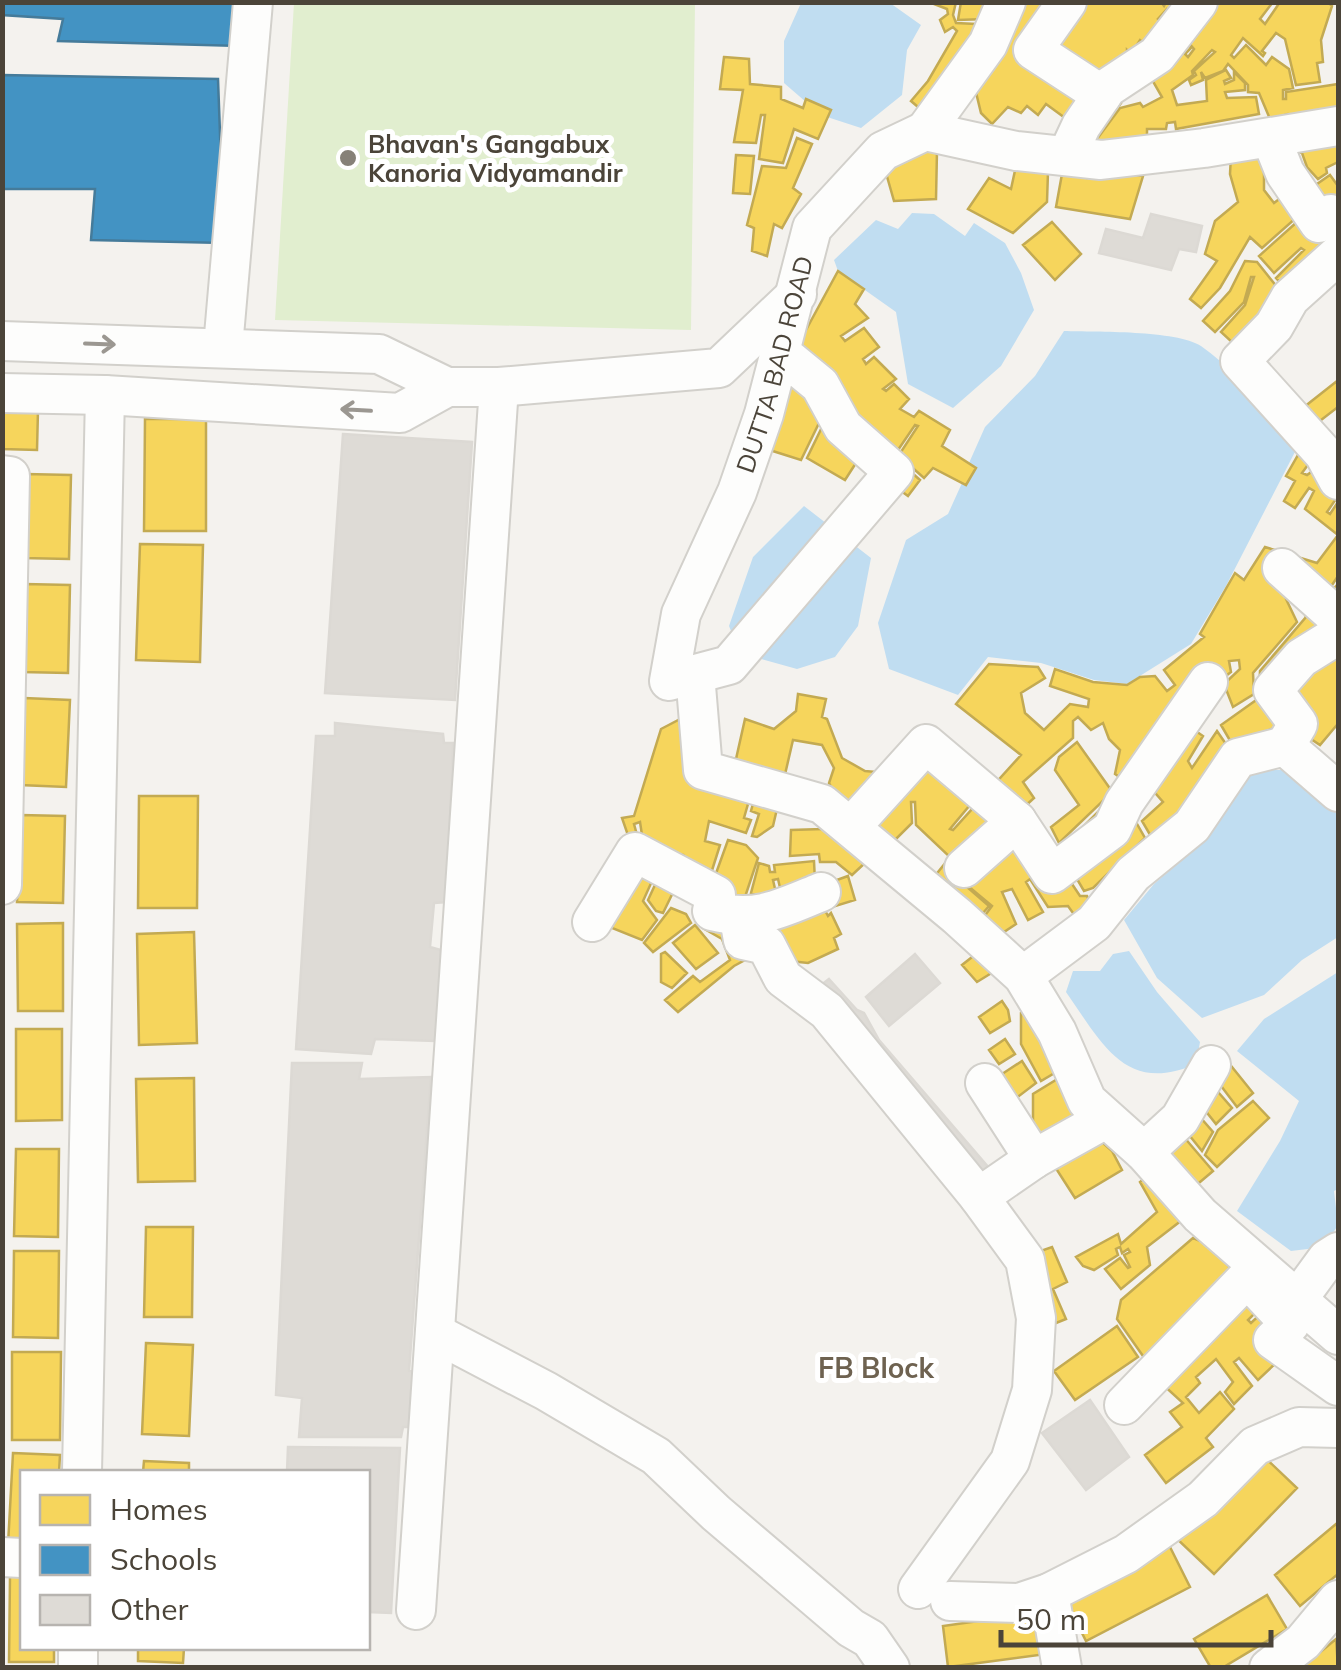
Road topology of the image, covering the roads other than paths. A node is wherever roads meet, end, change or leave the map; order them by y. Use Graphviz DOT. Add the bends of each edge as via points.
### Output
graph roads {
  1 [pos="253,2"];
  2 [pos="1006,2"];
  3 [pos="1067,2"];
  4 [pos="1195,4"];
  5 [pos="1102,95"];
  6 [pos="1338,126"];
  7 [pos="925,130"];
  8 [pos="1271,138"];
  9 [pos="1067,156"];
  10 [pos="1338,225"];
  11 [pos="1338,255"];
  12 [pos="796,294"];
  13 [pos="2,341"];
  14 [pos="223,347"];
  15 [pos="781,353"];
  16 [pos="447,386"];
  17 [pos="499,387"];
  18 [pos="2,393"];
  19 [pos="105,395"];
  20 [pos="2,476"];
  21 [pos="1338,480"];
  22 [pos="1282,568"];
  23 [pos="1338,618"];
  24 [pos="1338,636"];
  25 [pos="695,674"];
  26 [pos="1208,682"];
  27 [pos="4,734"];
  28 [pos="1285,746"];
  29 [pos="1334,780"];
  30 [pos="3,809"];
  31 [pos="1017,821"];
  32 [pos="851,826"];
  33 [pos="964,868"];
  34 [pos="1052,874"];
  35 [pos="2,885"];
  36 [pos="821,892"];
  37 [pos="740,918"];
  38 [pos="592,922"];
  39 [pos="1094,923"];
  40 [pos="1022,976"];
  41 [pos="1211,1065"];
  42 [pos="984,1083"];
  43 [pos="1104,1120"];
  44 [pos="1144,1152"];
  45 [pos="1034,1158"];
  46 [pos="979,1197"];
  47 [pos="1338,1252"];
  48 [pos="1296,1300"];
  49 [pos="435,1333"];
  50 [pos="1338,1335"];
  51 [pos="1338,1386"];
  52 [pos="1124,1406"];
  53 [pos="1338,1428"];
  54 [pos="82,1470"];
  55 [pos="1049,1592"];
  56 [pos="1338,1600"];
  57 [pos="416,1610"];
  58 [pos="890,1668"];
  59 [pos="1062,1668"];
  60 [pos="1270,1668"];
  1 -- 14 [label="street"];
  2 -- 7 [label="street" via="988,44"];
  3 -- 5 [label="street" via="1033,50"];
  4 -- 5 [label="street" via="1157,55"];
  5 -- 9 [label="street"];
  6 -- 8 [label="street"];
  7 -- 9 [label="street"];
  7 -- 12 [label="street, DUTTA BAD ROAD" via="883,151 812,228"];
  8 -- 9 [label="street" via="1101,160"];
  8 -- 10 [label="street" via="1284,172 1319,223 1330,214"];
  11 -- 21 [label="street" via="1290,298 1240,361 1324,454"];
  12 -- 15 [label="street, DUTTA BAD ROAD"];
  12 -- 17 [label="street" via="719,368"];
  13 -- 14 [label="street, one-way"];
  14 -- 16 [label="street" via="379,354"];
  15 -- 25 [label="street, DUTTA BAD ROAD" via="737,492 681,614 669,680"];
  15 -- 25 [label="street" via="820,386 843,427 894,472 730,665"];
  16 -- 17 [label="street"];
  16 -- 19 [label="street, one-way" via="400,413"];
  17 -- 49 [label="street"];
  18 -- 19 [label="street"];
  19 -- 54 [label="street"];
  20 -- 27 [label="street" via="10,476"];
  22 -- 23 [label="street"];
  24 -- 28 [label="street" via="1301,658 1273,690 1298,724"];
  25 -- 32 [label="street" via="703,770 822,804"];
  26 -- 34 [label="street" via="1112,829"];
  27 -- 30 [label="street"];
  28 -- 29 [label="street"];
  28 -- 39 [label="street" via="1238,758 1192,826 1132,874"];
  30 -- 35 [label="street"];
  31 -- 32 [label="street" via="926,744"];
  31 -- 33 [label="street"];
  31 -- 34 [label="street"];
  32 -- 40 [label="street"];
  34 -- 39 [label="street" via="1064,897"];
  36 -- 37 [label="street"];
  37 -- 38 [label="street" via="712,911 716,896 636,852"];
  37 -- 46 [label="street" via="743,940 766,944 783,978 827,1010"];
  39 -- 40 [label="street"];
  40 -- 43 [label="street" via="1057,1032 1087,1101"];
  41 -- 44 [label="street" via="1180,1119"];
  42 -- 45 [label="street"];
  43 -- 44 [label="street"];
  43 -- 45 [label="street"];
  44 -- 48 [label="street" via="1200,1215"];
  45 -- 46 [label="street"];
  46 -- 55 [label="street" via="1024,1260 1036,1318 1032,1390 1010,1461 934,1595 1019,1603"];
  47 -- 48 [label="street"];
  48 -- 50 [label="street"];
  49 -- 57 [label="street"];
  49 -- 58 [label="street" via="656,1456 870,1639"];
  51 -- 52 [label="street" via="1273,1340 1290,1324 1247,1278"];
  53 -- 55 [label="street" via="1298,1427 1255,1446 1203,1499 1126,1554"];
  55 -- 59 [label="street"];
  56 -- 60 [label="street"];
}
